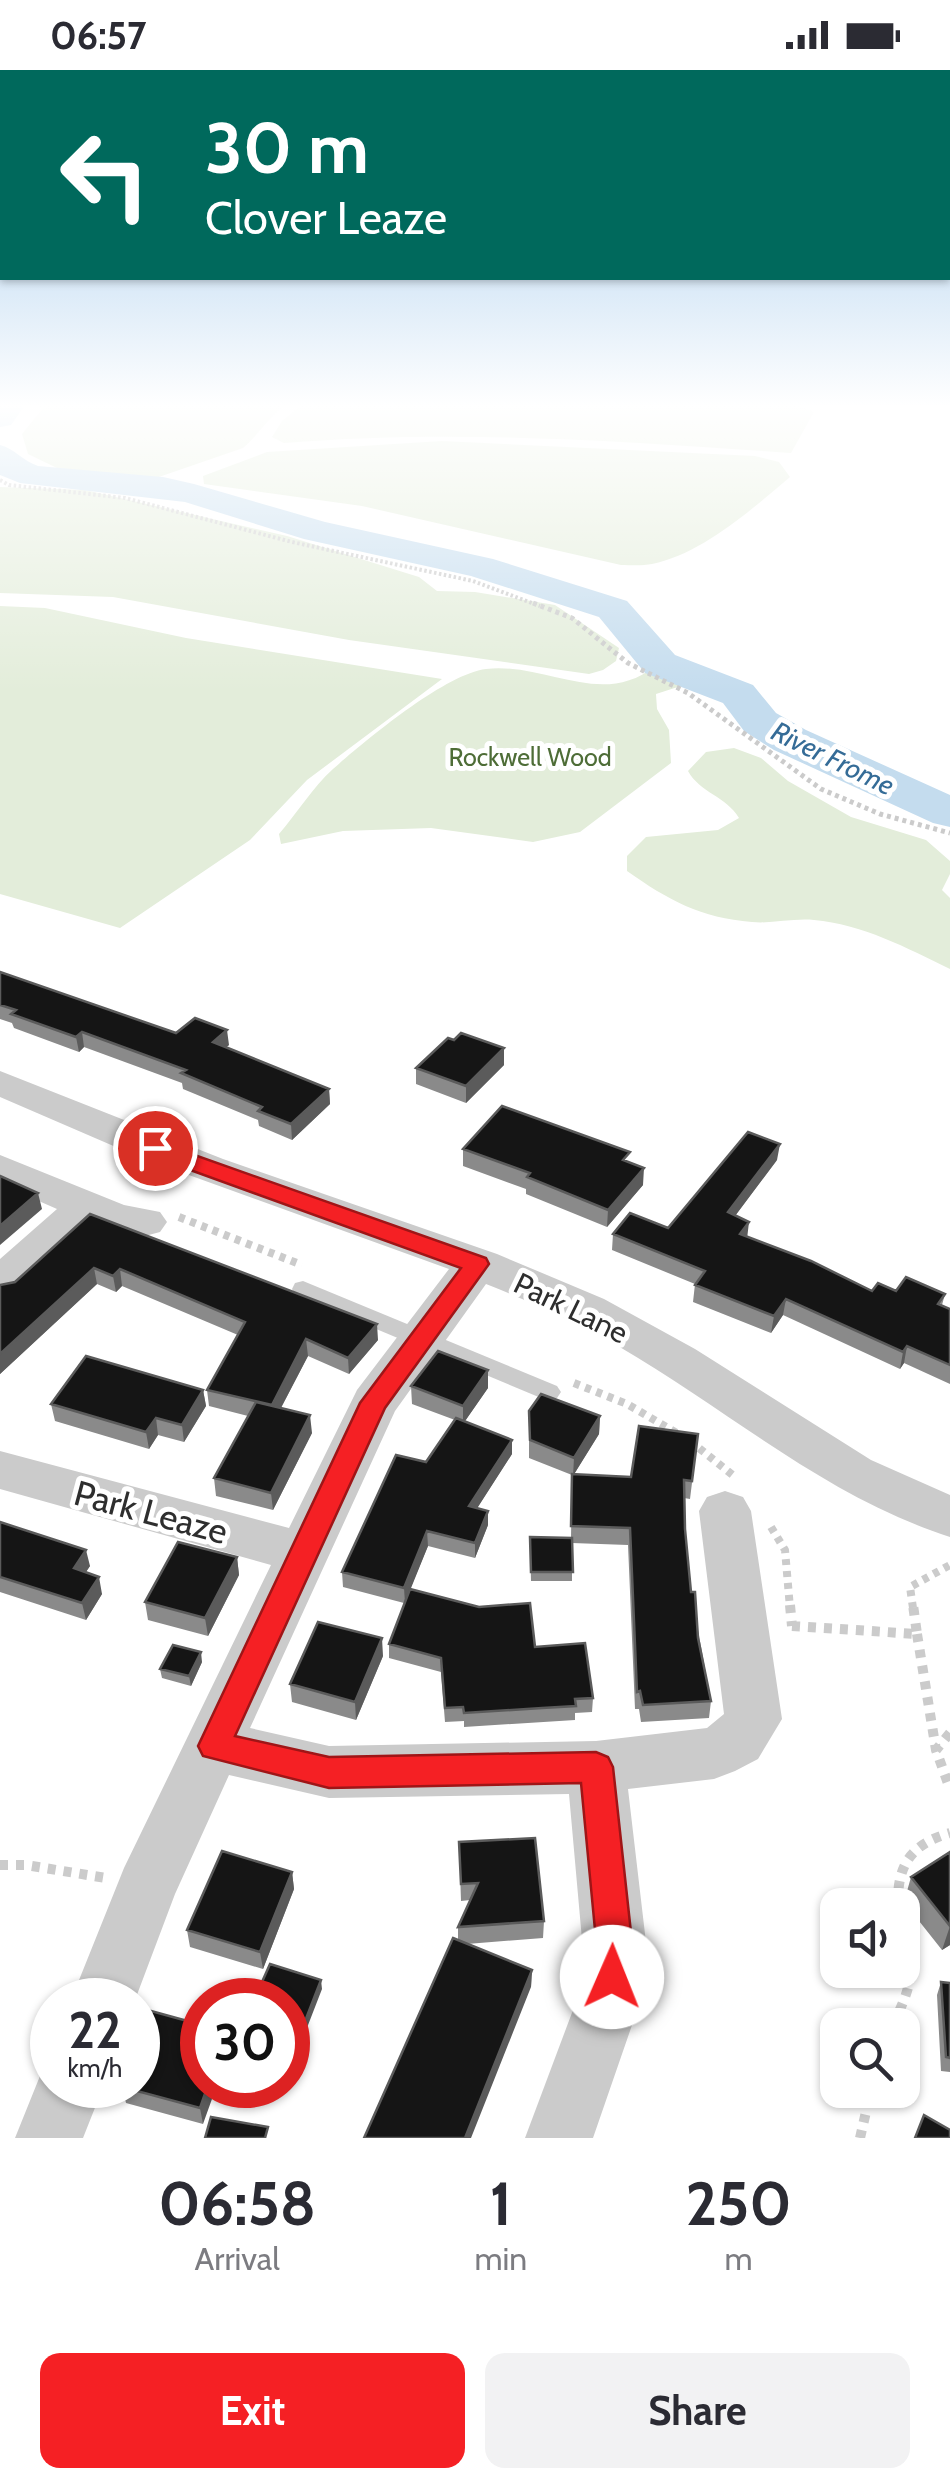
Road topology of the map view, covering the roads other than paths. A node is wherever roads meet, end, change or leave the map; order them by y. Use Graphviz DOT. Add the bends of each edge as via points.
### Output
graph roads {
  1 [pos="0,1082"];
  2 [pos="0,1168"];
  3 [pos="87,1206"];
  4 [pos="146,1222"];
  5 [pos="477,1264"];
  6 [pos="0,1284"];
  7 [pos="303,1289"];
  8 [pos="421,1336"];
  9 [pos="549,1392"];
  10 [pos="0,1470"];
  11 [pos="725,1511"];
  12 [pos="950,1517"];
  13 [pos="302,1552"];
  14 [pos="214,1746"];
  15 [pos="596,1767"];
  16 [pos="112,1978"];
  17 [pos="61,2108"];
  18 [pos="50,2138"];
  19 [pos="559,2138"];
  1 -- 5 [label="street, Park Lane" via="155,1148"];
  2 -- 3 [label="street"];
  3 -- 4 [label="street"];
  3 -- 6 [label="street"];
  5 -- 8 [label="street"];
  5 -- 12 [label="street, Park Lane" via="590,1311 823,1460"];
  7 -- 8 [label="lane"];
  8 -- 9 [label="lane"];
  8 -- 13 [label="street" via="374,1403"];
  10 -- 13 [label="street, Park Leaze"];
  11 -- 15 [label="street" via="753,1719 738,1740 714,1753"];
  13 -- 14 [label="street"];
  14 -- 15 [label="street" via="329,1772"];
  14 -- 16 [label="street"];
  15 -- 19 [label="street" via="615,1951 608,2002"];
  17 -- 18 [label="street"];
}
